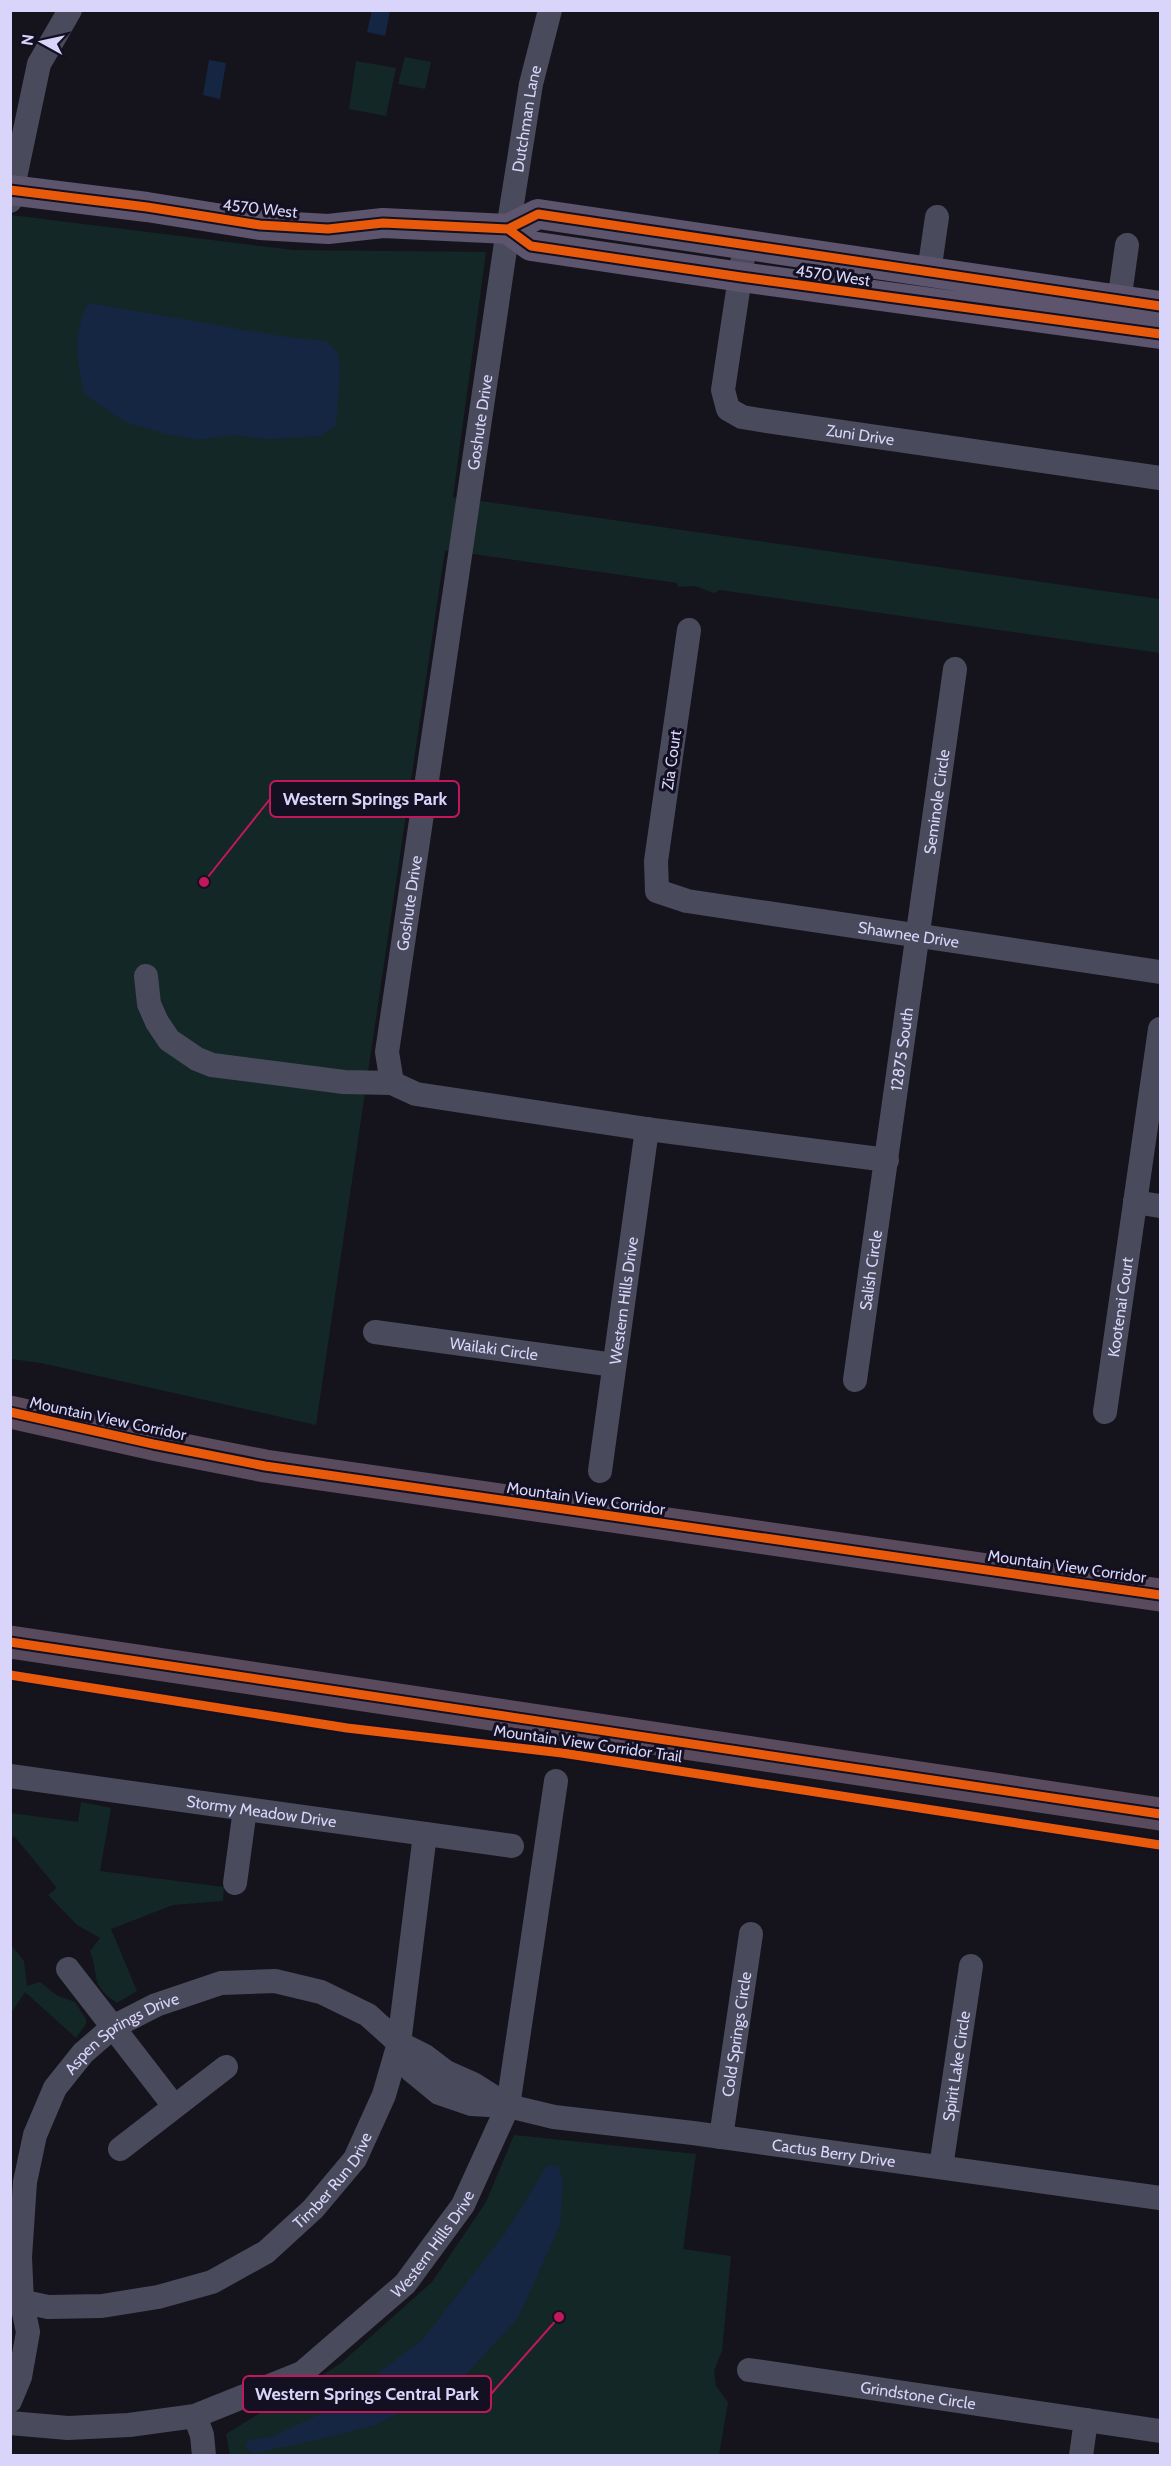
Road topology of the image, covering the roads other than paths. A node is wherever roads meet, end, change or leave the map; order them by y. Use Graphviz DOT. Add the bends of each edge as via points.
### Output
graph roads {
  1 [pos="70,10"];
  2 [pos="550,10"];
  3 [pos="11,194"];
  4 [pos="937,217"];
  5 [pos="508,229"];
  6 [pos="745,244"];
  7 [pos="1127,245"];
  8 [pos="929,272"];
  9 [pos="741,278"];
  10 [pos="1161,306"];
  11 [pos="1117,314"];
  12 [pos="1161,334"];
  13 [pos="1161,478"];
  14 [pos="689,630"];
  15 [pos="955,669"];
  16 [pos="657,891"];
  17 [pos="918,937"];
  18 [pos="1161,972"];
  19 [pos="146,976"];
  20 [pos="1161,1029"];
  21 [pos="392,1083"];
  22 [pos="647,1129"];
  23 [pos="887,1160"];
  24 [pos="1135,1202"];
  25 [pos="1161,1206"];
  26 [pos="375,1332"];
  27 [pos="614,1365"];
  28 [pos="855,1380"];
  29 [pos="10,1412"];
  30 [pos="1105,1412"];
  31 [pos="600,1471"];
  32 [pos="1161,1595"];
  33 [pos="10,1642"];
  34 [pos="10,1776"];
  35 [pos="556,1781"];
  36 [pos="245,1809"];
  37 [pos="1161,1814"];
  38 [pos="425,1834"];
  39 [pos="512,1846"];
  40 [pos="235,1883"];
  41 [pos="751,1934"];
  42 [pos="970,1966"];
  43 [pos="68,1969"];
  44 [pos="113,2027"];
  45 [pos="399,2043"];
  46 [pos="226,2067"];
  47 [pos="174,2106"];
  48 [pos="507,2106"];
  49 [pos="721,2137"];
  50 [pos="120,2149"];
  51 [pos="941,2167"];
  52 [pos="1160,2194"];
  53 [pos="16,2301"];
  54 [pos="10,2324"];
  55 [pos="749,2370"];
  56 [pos="10,2401"];
  57 [pos="195,2416"];
  58 [pos="1086,2420"];
  59 [pos="10,2423"];
  60 [pos="1161,2431"];
  61 [pos="204,2456"];
  62 [pos="1081,2456"];
  1 -- 3 [label="street" via="39,64"];
  2 -- 5 [label="street, Dutchman Lane" via="531,84"];
  3 -- 5 [label="main road, 4570 West" via="147,207 260,225 328,229 383,223"];
  4 -- 8 [label="street"];
  5 -- 6 [label="main road, 4570 West" via="538,214"];
  5 -- 9 [label="main road, 4570 West" via="531,246"];
  5 -- 21 [label="street, Goshute Drive" via="387,1052"];
  6 -- 8 [label="main road, 4570 West"];
  6 -- 9 [label="street, Zuni Drive"];
  7 -- 11 [label="street"];
  8 -- 11 [label="main road, 4570 West"];
  9 -- 11 [label="main road, 4570 West"];
  9 -- 13 [label="street, Zuni Drive" via="723,390 728,409 742,417"];
  10 -- 11 [label="main road, 4570 West"];
  11 -- 12 [label="main road, 4570 West"];
  14 -- 16 [label="street, Zia Court" via="656,861"];
  15 -- 17 [label="street, Seminole Circle"];
  16 -- 17 [label="street, Shawnee Drive" via="687,901"];
  17 -- 18 [label="street, Shawnee Drive"];
  17 -- 23 [label="street, 12875 South"];
  19 -- 21 [label="street" via="149,1004 157,1022 169,1040 197,1059 212,1065 344,1082"];
  20 -- 24 [label="street"];
  21 -- 22 [label="street" via="416,1094"];
  22 -- 23 [label="street"];
  22 -- 27 [label="street, Western Hills Drive"];
  23 -- 28 [label="street, Salish Circle"];
  24 -- 25 [label="street"];
  24 -- 30 [label="street, Kootenai Court"];
  26 -- 27 [label="street, Wailaki Circle"];
  27 -- 31 [label="street, Western Hills Drive"];
  29 -- 32 [label="highway, Mountain View Corridor" via="265,1466"];
  33 -- 37 [label="highway"];
  34 -- 36 [label="street, Stormy Meadow Drive"];
  35 -- 48 [label="street, Western Hills Drive"];
  36 -- 38 [label="street, Stormy Meadow Drive"];
  36 -- 40 [label="street"];
  38 -- 39 [label="street, Stormy Meadow Drive"];
  38 -- 45 [label="street, Timber Run Drive"];
  41 -- 49 [label="street, Cold Springs Circle"];
  42 -- 51 [label="street, Spirit Lake Circle"];
  43 -- 44 [label="street"];
  44 -- 45 [label="street, Aspen Springs Drive" via="156,2005 221,1983 275,1981 321,1992 368,2015"];
  44 -- 47 [label="street"];
  44 -- 53 [label="street, Aspen Springs Drive" via="84,2053 55,2088 34,2134 25,2182"];
  45 -- 48 [label="street, Aspen Springs Drive"];
  45 -- 53 [label="street, Timber Run Drive" via="384,2095 354,2159 313,2209 266,2252 212,2282 158,2297 102,2306 48,2307"];
  46 -- 47 [label="street"];
  47 -- 50 [label="street"];
  48 -- 49 [label="street, Cactus Berry Drive" via="554,2117"];
  48 -- 57 [label="street, Western Hills Drive" via="463,2205 405,2284 302,2373"];
  49 -- 51 [label="street, Cactus Berry Drive"];
  51 -- 52 [label="street, Cactus Berry Drive"];
  53 -- 54 [label="street"];
  53 -- 56 [label="street, Aspen Springs Drive" via="28,2332 20,2377"];
  55 -- 58 [label="street, Grindstone Circle"];
  57 -- 59 [label="street, Western Hills Drive" via="68,2428"];
  57 -- 61 [label="street"];
  58 -- 60 [label="street, Grindstone Circle"];
  58 -- 62 [label="street"];
}
